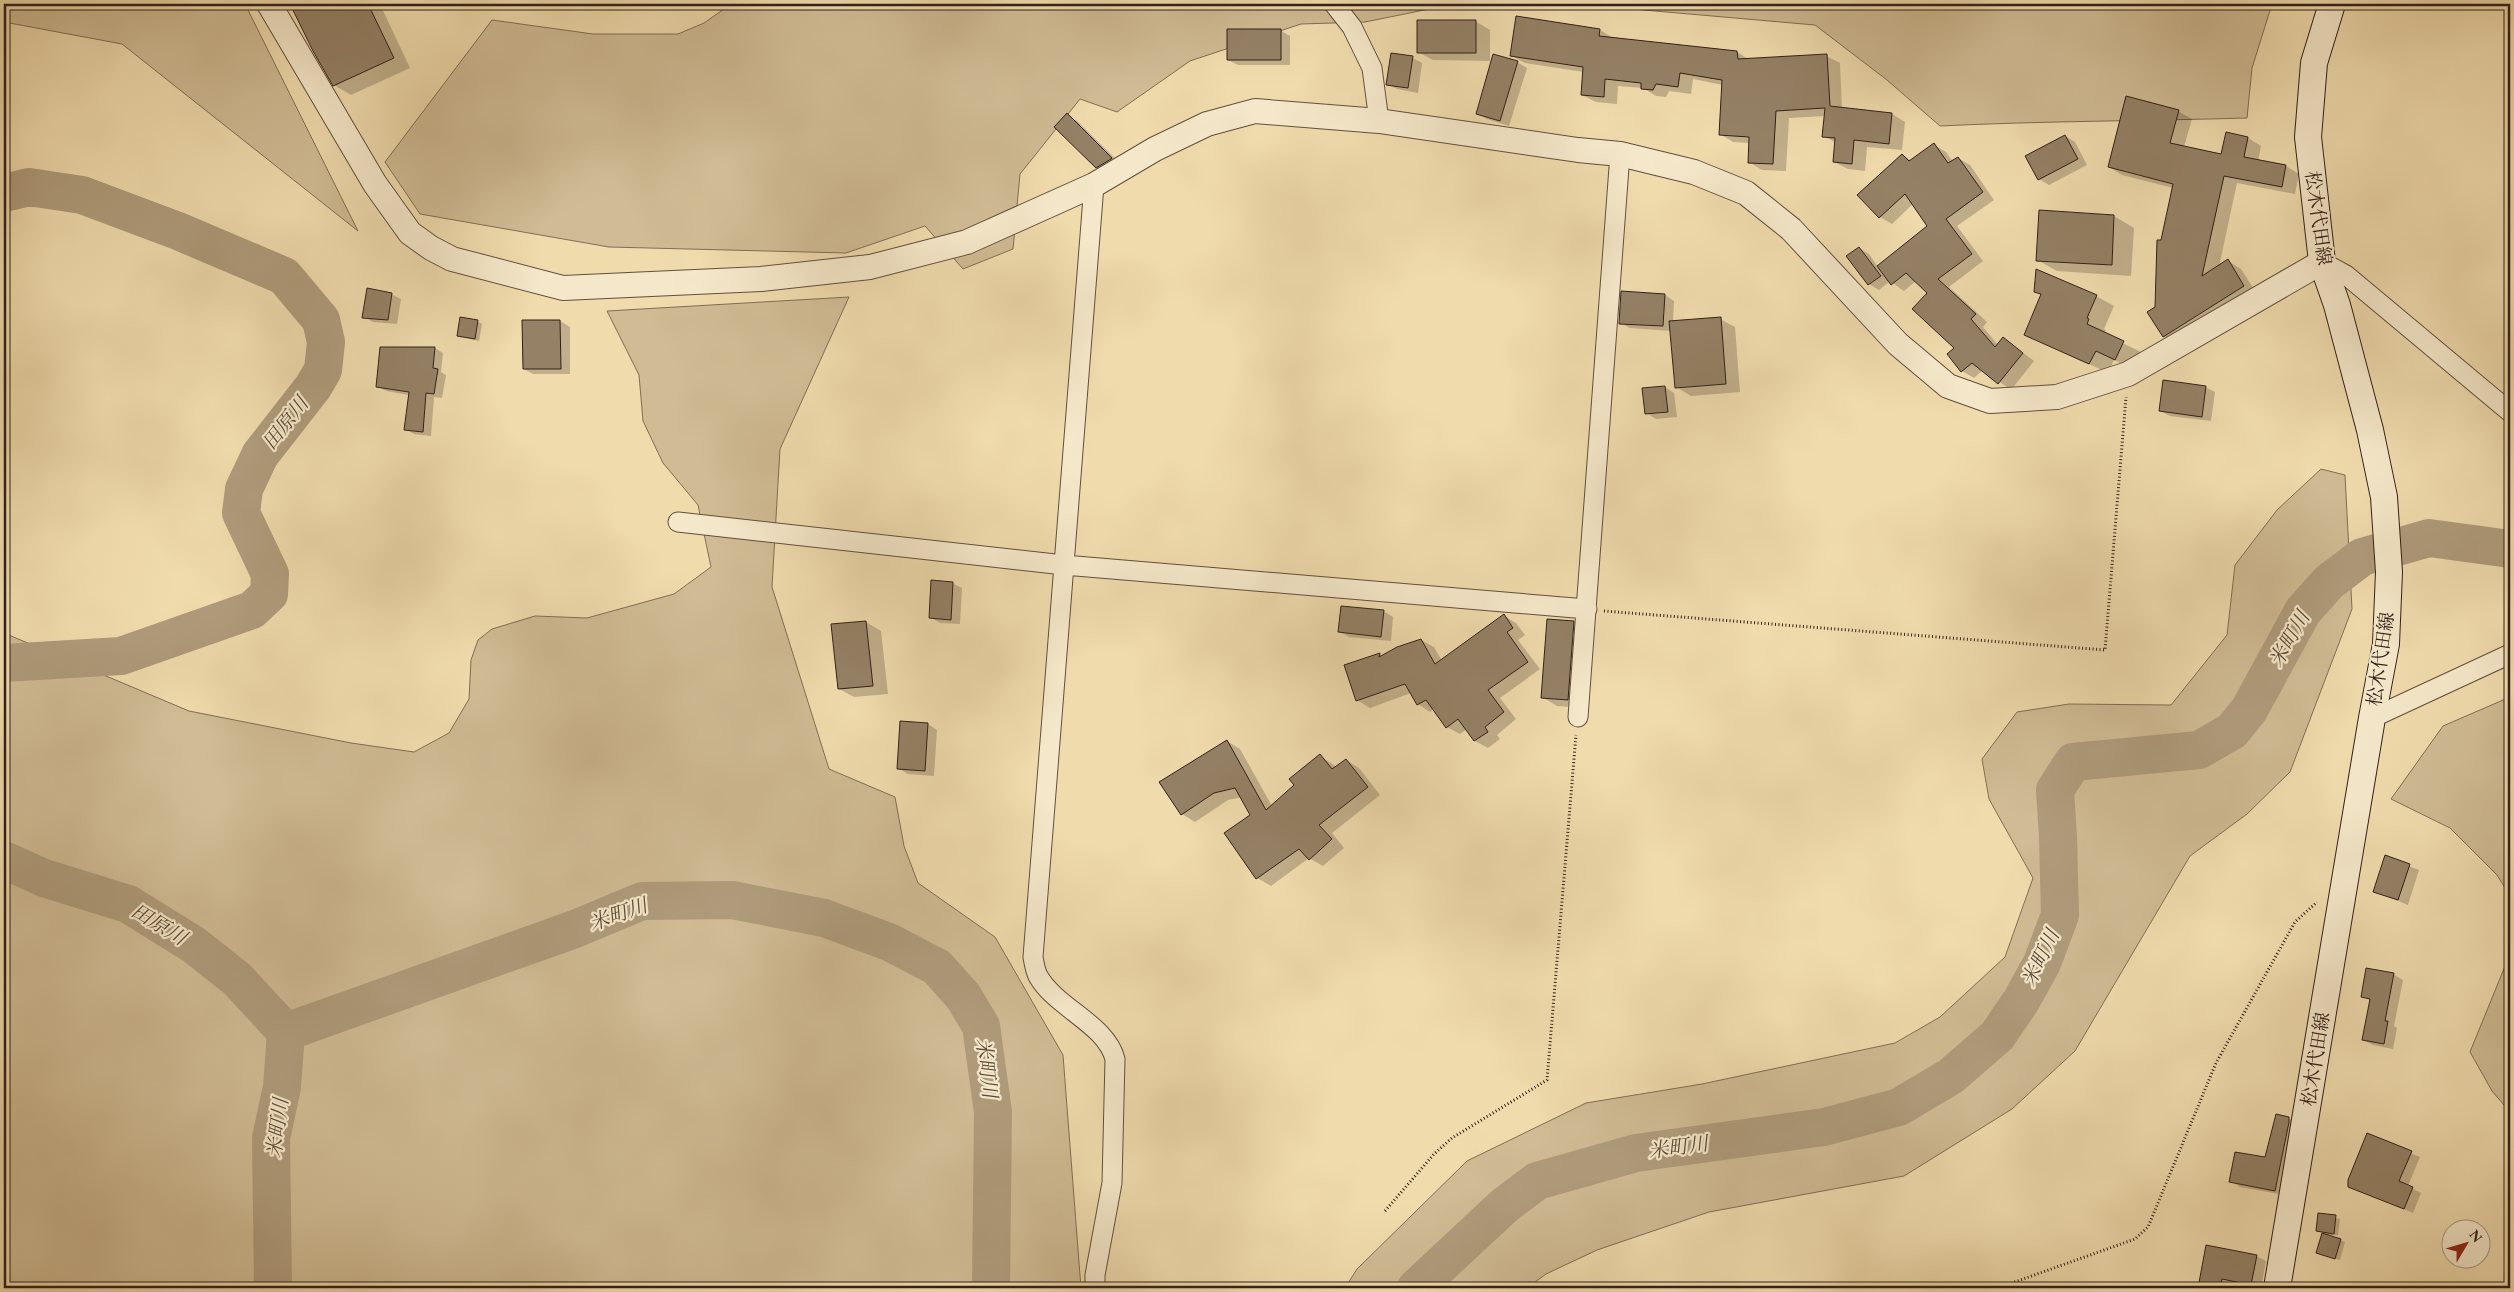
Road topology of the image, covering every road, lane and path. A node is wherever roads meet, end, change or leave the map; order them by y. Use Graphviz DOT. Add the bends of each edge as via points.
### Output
graph roads {
  1 [pos="269,4"];
  2 [pos="1334,4"];
  3 [pos="2332,4"];
  4 [pos="1379,121"];
  5 [pos="1620,154"];
  6 [pos="1094,185"];
  7 [pos="2322,262"];
  8 [pos="2128,374"];
  9 [pos="2510,412"];
  10 [pos="678,522"];
  11 [pos="1064,566"];
  12 [pos="1587,610"];
  13 [pos="2510,654"];
  14 [pos="1578,717"];
  15 [pos="2372,718"];
  16 [pos="2346,876"];
  17 [pos="1385,1211"];
  18 [pos="1095,1288"];
  19 [pos="1998,1288"];
  20 [pos="2277,1288"];
  1 -- 6 [label="street" via="375,184 410,232 452,259 563,288 761,279 870,267 967,242"];
  2 -- 4 [label="street" via="1352,27 1372,68"];
  3 -- 7 [label="main road, 松木代田線" via="2314,63 2308,137"];
  4 -- 5 [label="street"];
  4 -- 6 [label="street" via="1255,111 1207,124 1155,149"];
  5 -- 8 [label="street" via="1694,172 1746,192 1791,228 1898,344 1948,386 1990,402 2038,399 2057,397"];
  5 -- 12 [label="street"];
  6 -- 11 [label="street"];
  7 -- 8 [label="street"];
  7 -- 9 [label="street" via="2346,275"];
  7 -- 15 [label="main road, 松木代田線" via="2370,430 2384,497 2389,572 2386,644"];
  8 -- 12 [label="path" via="2105,650"];
  10 -- 11 [label="street"];
  11 -- 12 [label="street"];
  11 -- 18 [label="street" via="1032,957 1046,987 1104,1038 1112,1048 1115,1060 1112,1183"];
  12 -- 14 [label="street"];
  13 -- 15 [label="street"];
  14 -- 17 [label="path" via="1547,1080 1452,1138"];
  15 -- 16 [label="main road, 松木代田線"];
  16 -- 19 [label="path" via="2295,922 2216,1063 2148,1227 2135,1238"];
  16 -- 20 [label="main road, 松木代田線"];
}
